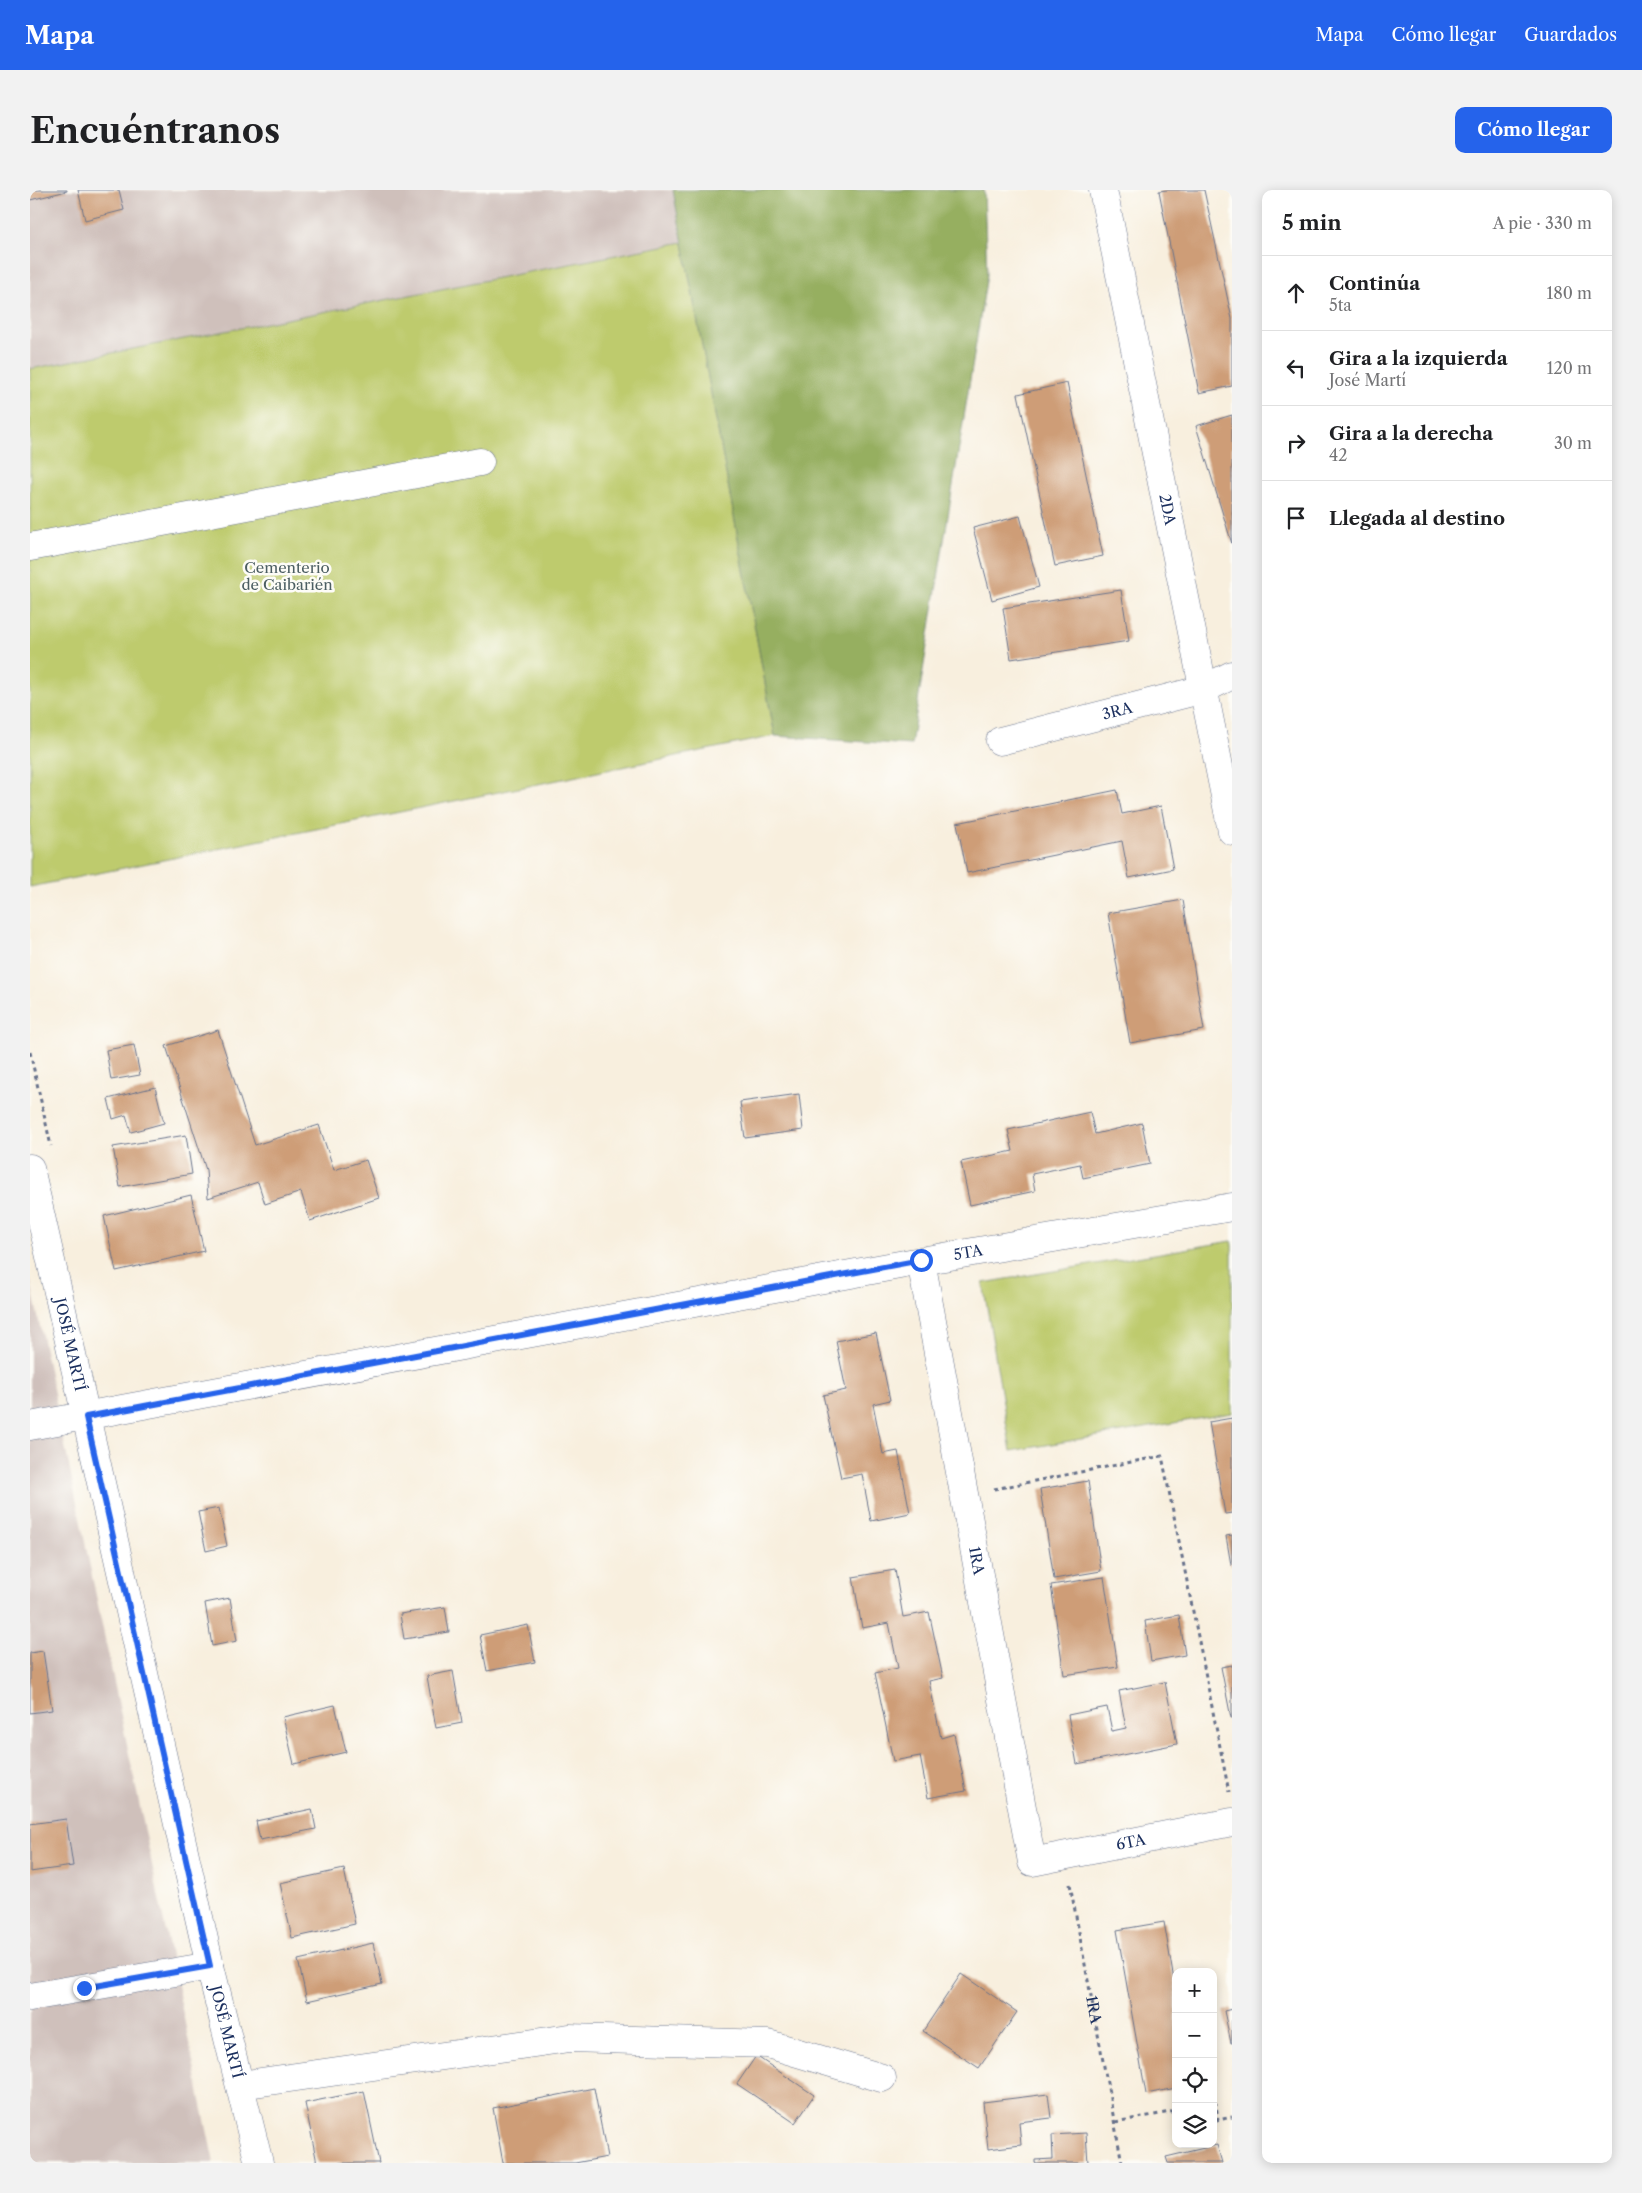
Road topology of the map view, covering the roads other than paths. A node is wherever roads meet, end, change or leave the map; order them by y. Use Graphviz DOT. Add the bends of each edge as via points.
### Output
graph roads {
  1 [pos="1103,190"];
  2 [pos="480,462"];
  3 [pos="30,546"];
  4 [pos="1232,675"];
  5 [pos="1204,689"];
  6 [pos="1000,741"];
  7 [pos="1232,831"];
  8 [pos="30,1168"];
  9 [pos="1227,1205"];
  10 [pos="921,1260"];
  11 [pos="86,1417"];
  12 [pos="30,1426"];
  13 [pos="1231,1810"];
  14 [pos="1032,1862"];
  15 [pos="210,1966"];
  16 [pos="30,1997"];
  17 [pos="882,2078"];
  18 [pos="240,2085"];
  19 [pos="259,2163"];
  1 -- 5 [label="street, 2DA"];
  2 -- 3 [label="street"];
  4 -- 5 [label="street, 3RA"];
  5 -- 6 [label="street, 3RA"];
  5 -- 7 [label="street, 2DA"];
  8 -- 11 [label="street, JOSÉ MARTÍ"];
  9 -- 10 [label="street, 5TA"];
  10 -- 11 [label="street, 5TA"];
  10 -- 14 [label="street, 1RA"];
  11 -- 12 [label="street, 5TA"];
  11 -- 15 [label="street, JOSÉ MARTÍ"];
  13 -- 14 [label="street, 6TA" via="1065,1857"];
  15 -- 16 [label="street"];
  15 -- 18 [label="street, JOSÉ MARTÍ"];
  17 -- 18 [label="street" via="768,2044 569,2038"];
  18 -- 19 [label="street, JOSÉ MARTÍ"];
}
